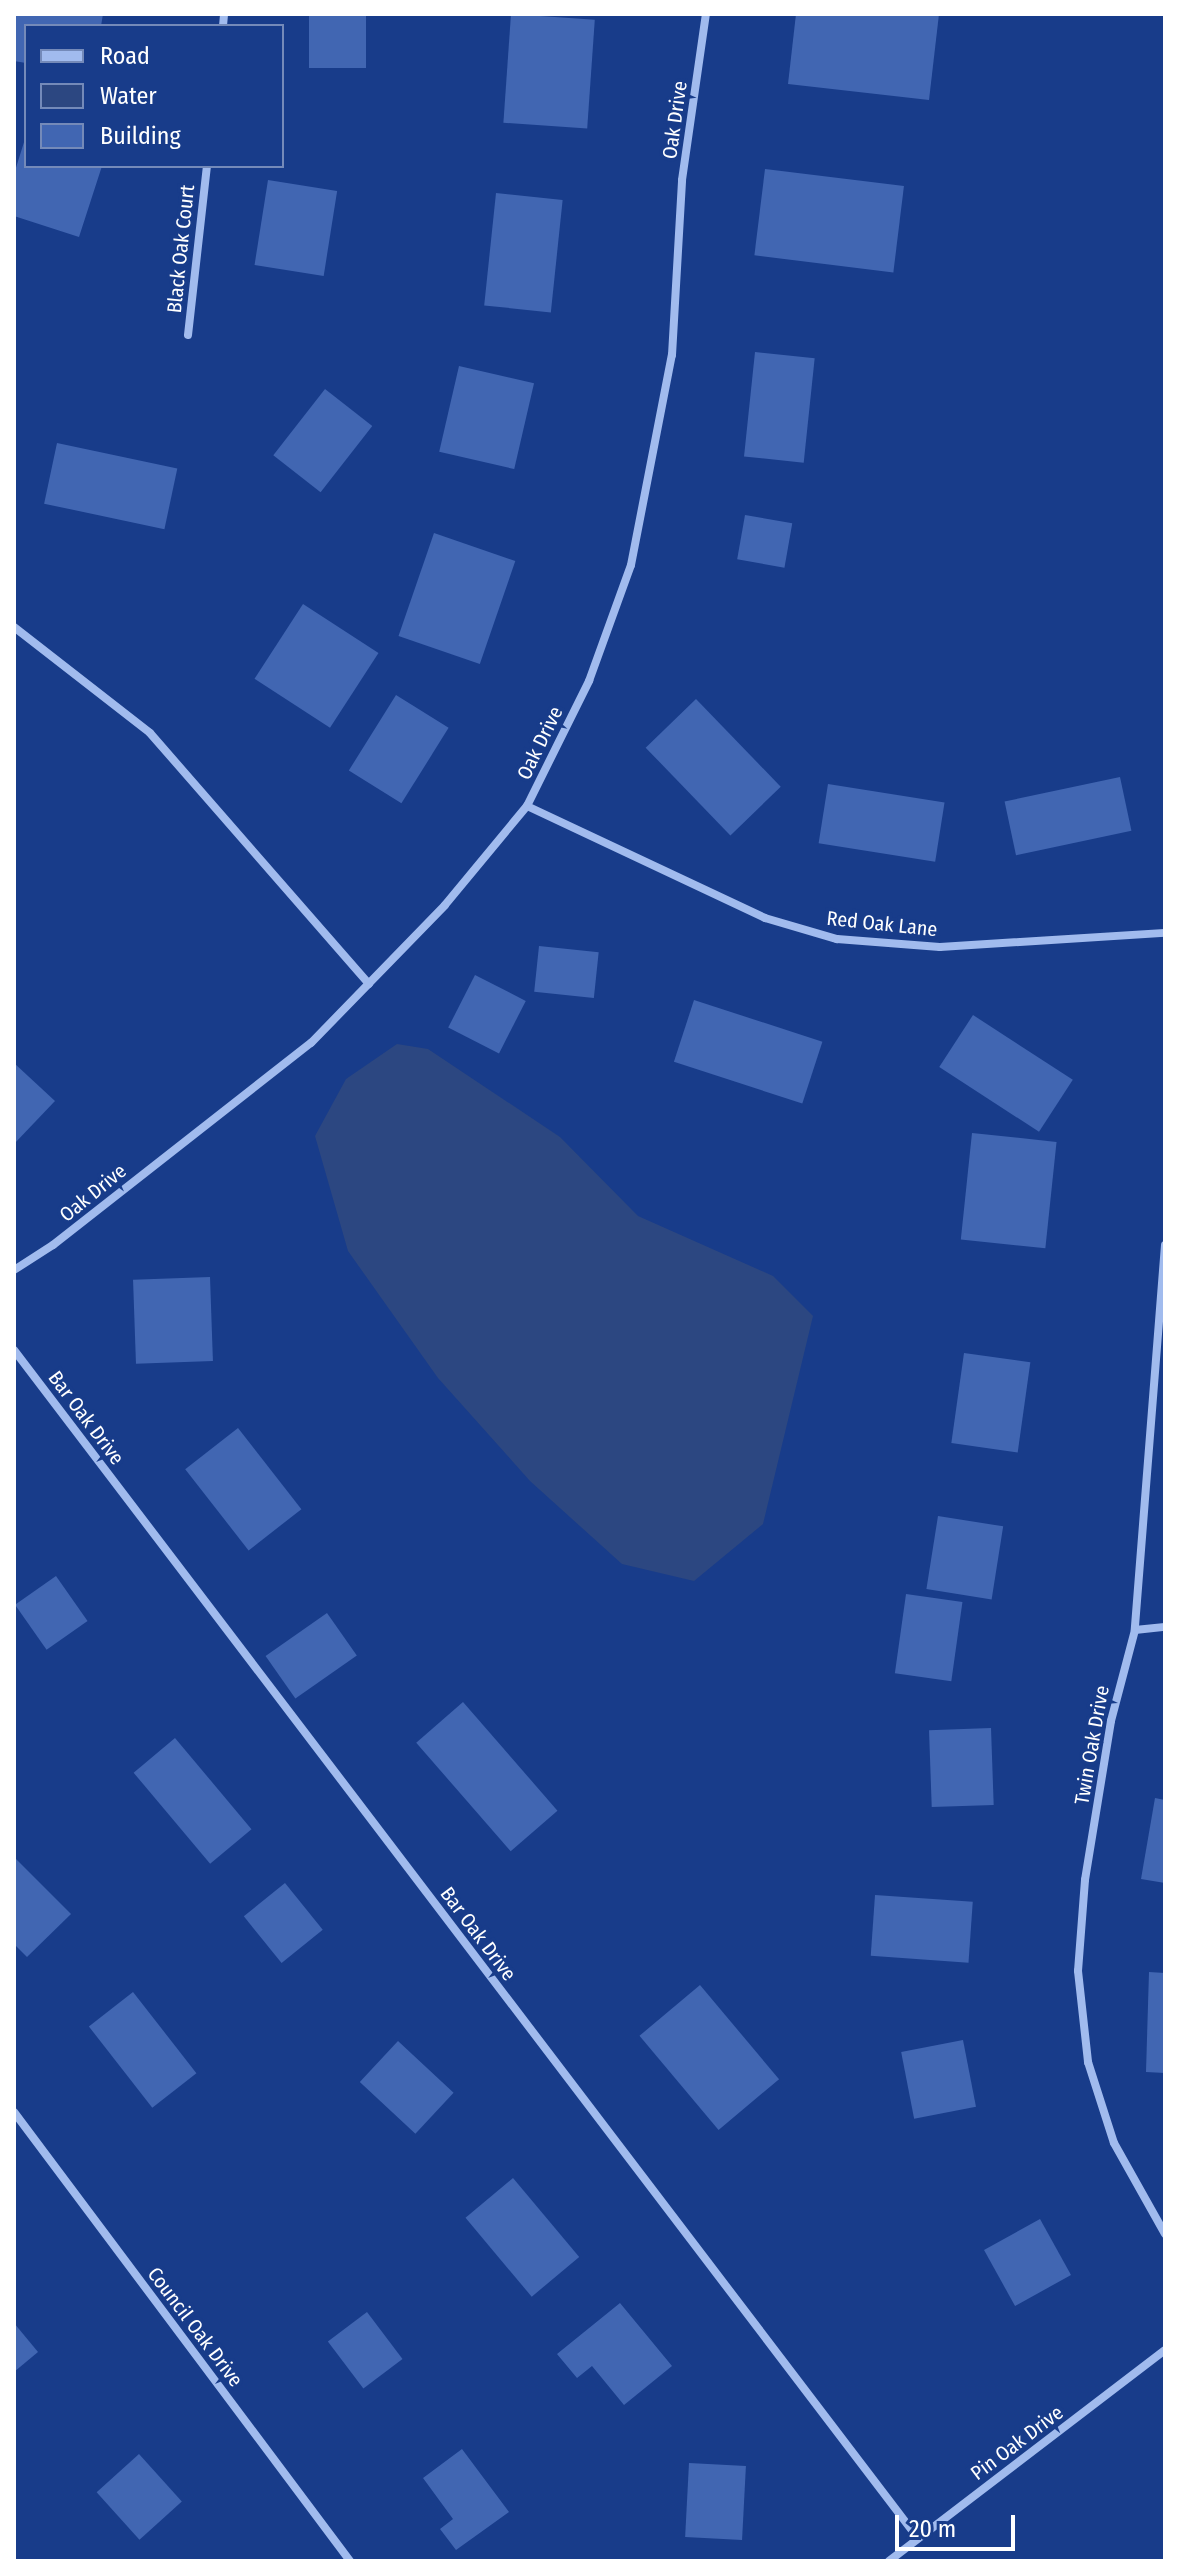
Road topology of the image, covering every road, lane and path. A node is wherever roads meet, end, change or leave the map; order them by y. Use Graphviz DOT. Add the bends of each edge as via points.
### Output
graph roads {
  1 [pos="706,14"];
  2 [pos="207,168"];
  3 [pos="188,335"];
  4 [pos="14,627"];
  5 [pos="527,806"];
  6 [pos="1165,933"];
  7 [pos="369,984"];
  8 [pos="1165,1245"];
  9 [pos="14,1270"];
  10 [pos="14,1350"];
  11 [pos="1165,1627"];
  12 [pos="1135,1630"];
  13 [pos="14,2112"];
  14 [pos="1165,2234"];
  15 [pos="1165,2350"];
  16 [pos="917,2537"];
  17 [pos="350,2561"];
  18 [pos="889,2561"];
  1 -- 5 [label="street, Oak Drive" via="682,180 672,355 635,550 615,620"];
  2 -- 3 [label="street, Black Oak Court"];
  4 -- 7 [label="street" via="150,733"];
  5 -- 6 [label="street, Red Oak Lane" via="765,918 837,939 940,947"];
  5 -- 7 [label="street, Oak Drive" via="445,905"];
  7 -- 9 [label="street, Oak Drive" via="311,1043"];
  8 -- 12 [label="street, Twin Oak Drive"];
  10 -- 16 [label="street, Bar Oak Drive"];
  11 -- 12 [label="street"];
  12 -- 14 [label="street, Twin Oak Drive" via="1111,1721 1085,1880 1078,1971 1088,2062 1114,2143"];
  13 -- 17 [label="street, Council Oak Drive"];
  15 -- 16 [label="street, Pin Oak Drive"];
  16 -- 18 [label="street, Pin Oak Drive"];
}
